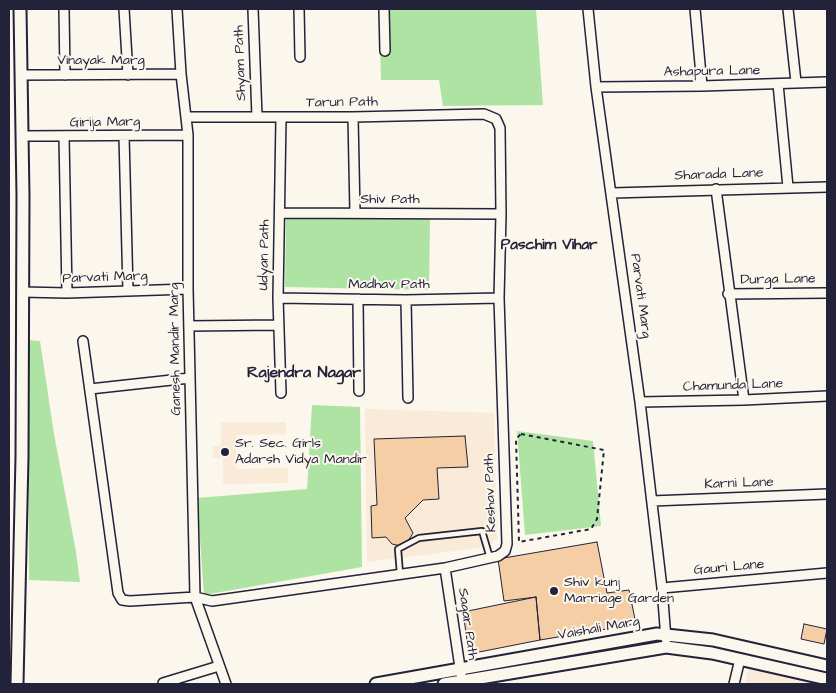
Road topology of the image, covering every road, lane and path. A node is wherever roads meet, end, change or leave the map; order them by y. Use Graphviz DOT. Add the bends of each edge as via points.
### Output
graph roads {
  1 [pos="20,9"];
  2 [pos="64,9"];
  3 [pos="124,9"];
  4 [pos="177,9"];
  5 [pos="253,9"];
  6 [pos="299,9"];
  7 [pos="384,9"];
  8 [pos="588,9"];
  9 [pos="695,9"];
  10 [pos="788,9"];
  11 [pos="385,51"];
  12 [pos="300,56"];
  13 [pos="182,74"];
  14 [pos="22,75"];
  15 [pos="65,75"];
  16 [pos="128,75"];
  17 [pos="796,82"];
  18 [pos="827,82"];
  19 [pos="778,84"];
  20 [pos="702,86"];
  21 [pos="596,87"];
  22 [pos="187,117"];
  23 [pos="257,117"];
  24 [pos="353,117"];
  25 [pos="281,118"];
  26 [pos="496,119"];
  27 [pos="188,135"];
  28 [pos="23,136"];
  29 [pos="124,136"];
  30 [pos="64,137"];
  31 [pos="788,187"];
  32 [pos="827,187"];
  33 [pos="716,189"];
  34 [pos="612,193"];
  35 [pos="280,213"];
  36 [pos="355,213"];
  37 [pos="501,214"];
  38 [pos="188,288"];
  39 [pos="128,291"];
  40 [pos="22,292"];
  41 [pos="67,293"];
  42 [pos="827,293"];
  43 [pos="728,294"];
  44 [pos="278,298"];
  45 [pos="499,298"];
  46 [pos="358,299"];
  47 [pos="406,300"];
  48 [pos="189,326"];
  49 [pos="278,326"];
  50 [pos="83,341"];
  51 [pos="190,378"];
  52 [pos="90,389"];
  53 [pos="359,391"];
  54 [pos="281,394"];
  55 [pos="827,396"];
  56 [pos="408,398"];
  57 [pos="744,400"];
  58 [pos="640,402"];
  59 [pos="827,494"];
  60 [pos="652,501"];
  61 [pos="519,542"];
  62 [pos="490,558"];
  63 [pos="445,568"];
  64 [pos="827,573"];
  65 [pos="400,574"];
  66 [pos="662,588"];
  67 [pos="195,597"];
  68 [pos="666,634"];
  69 [pos="666,647"];
  70 [pos="740,659"];
  71 [pos="219,666"];
  72 [pos="827,666"];
  73 [pos="460,669"];
  74 [pos="827,679"];
  75 [pos="163,682"];
  76 [pos="463,682"];
  77 [pos="17,684"];
  78 [pos="226,684"];
  79 [pos="376,684"];
  80 [pos="444,684"];
  81 [pos="734,684"];
  1 -- 14 [label="street"];
  2 -- 15 [label="street"];
  3 -- 16 [label="street"];
  4 -- 13 [label="street, Ganesh Mandir Marg"];
  5 -- 23 [label="street, Shyam Path"];
  6 -- 12 [label="street"];
  7 -- 11 [label="street"];
  8 -- 21 [label="street, Parvati Marg"];
  9 -- 20 [label="street"];
  10 -- 17 [label="street"];
  13 -- 16 [label="street, Vinayak Marg"];
  13 -- 22 [label="street, Ganesh Mandir Marg"];
  14 -- 15 [label="street, Vinayak Marg"];
  14 -- 28 [label="street"];
  15 -- 16 [label="street, Vinayak Marg"];
  17 -- 18 [label="street, Ashapura Lane"];
  17 -- 19 [label="street, Ashapura Lane"];
  19 -- 20 [label="street, Ashapura Lane"];
  19 -- 31 [label="street"];
  20 -- 21 [label="street, Ashapura Lane"];
  21 -- 34 [label="street, Parvati Marg"];
  22 -- 23 [label="street, Tarun Path"];
  22 -- 27 [label="street, Ganesh Mandir Marg"];
  23 -- 25 [label="street, Tarun Path"];
  24 -- 25 [label="street, Tarun Path"];
  24 -- 26 [label="street, Tarun Path" via="484,114"];
  24 -- 36 [label="street"];
  25 -- 35 [label="street, Udyan Path"];
  26 -- 37 [label="street, Keshav Path" via="500,128"];
  27 -- 29 [label="street, Girija Marg"];
  27 -- 38 [label="street, Ganesh Mandir Marg"];
  28 -- 30 [label="street, Girija Marg"];
  28 -- 40 [label="street"];
  29 -- 30 [label="street, Girija Marg"];
  29 -- 39 [label="street"];
  30 -- 41 [label="street"];
  31 -- 32 [label="street, Sharada Lane"];
  31 -- 33 [label="street, Sharada Lane"];
  33 -- 34 [label="street, Sharada Lane"];
  33 -- 43 [label="street"];
  34 -- 58 [label="street, Parvati Marg"];
  35 -- 36 [label="street, Shiv Path"];
  35 -- 44 [label="street, Udyan Path"];
  36 -- 37 [label="street, Shiv Path"];
  37 -- 45 [label="street, Keshav Path"];
  38 -- 39 [label="street, Parvati Marg"];
  38 -- 48 [label="street, Ganesh Mandir Marg"];
  39 -- 41 [label="street, Parvati Marg"];
  40 -- 41 [label="street, Parvati Marg"];
  40 -- 77 [label="street"];
  42 -- 43 [label="street, Durga Lane"];
  43 -- 57 [label="street"];
  44 -- 46 [label="street, Madhav Path"];
  44 -- 49 [label="street, Udyan Path"];
  45 -- 47 [label="street, Madhav Path"];
  45 -- 62 [label="street, Keshav Path" via="507,544 505,551"];
  46 -- 47 [label="street, Madhav Path"];
  46 -- 53 [label="street"];
  47 -- 56 [label="street"];
  48 -- 49 [label="street"];
  48 -- 51 [label="street, Ganesh Mandir Marg"];
  49 -- 54 [label="street, Udyan Path"];
  50 -- 52 [label="street"];
  51 -- 52 [label="street"];
  51 -- 67 [label="street, Ganesh Mandir Marg"];
  52 -- 67 [label="street, Keshav Path" via="118,592 122,600"];
  55 -- 57 [label="street, Chamunda Lane"];
  57 -- 58 [label="street, Chamunda Lane"];
  58 -- 60 [label="street, Parvati Marg"];
  59 -- 60 [label="street, Karni Lane"];
  60 -- 66 [label="street, Parvati Marg"];
  61 -- 61 [label="path" via="516,439 521,434 604,450 597,519 591,529"];
  62 -- 63 [label="street, Keshav Path"];
  62 -- 65 [label="lane" via="482,531 423,537 398,549"];
  63 -- 65 [label="street, Keshav Path"];
  63 -- 73 [label="street, Sagar Path"];
  64 -- 66 [label="street, Gauri Lane"];
  65 -- 67 [label="street, Keshav Path" via="212,601"];
  66 -- 68 [label="street"];
  67 -- 71 [label="street, Ganesh Mandir Marg"];
  68 -- 69 [label="street"];
  68 -- 72 [label="street, Vaishali Marg" via="713,640"];
  68 -- 73 [label="street, Vaishali Marg"];
  69 -- 70 [label="street, Vaishali Marg"];
  69 -- 76 [label="street, Vaishali Marg"];
  70 -- 74 [label="street, Vaishali Marg"];
  70 -- 81 [label="street"];
  71 -- 75 [label="street"];
  71 -- 78 [label="street, Ganesh Mandir Marg"];
  73 -- 76 [label="street, Sagar Path"];
  73 -- 79 [label="street, Vaishali Marg"];
  76 -- 80 [label="street, Vaishali Marg"];
}
